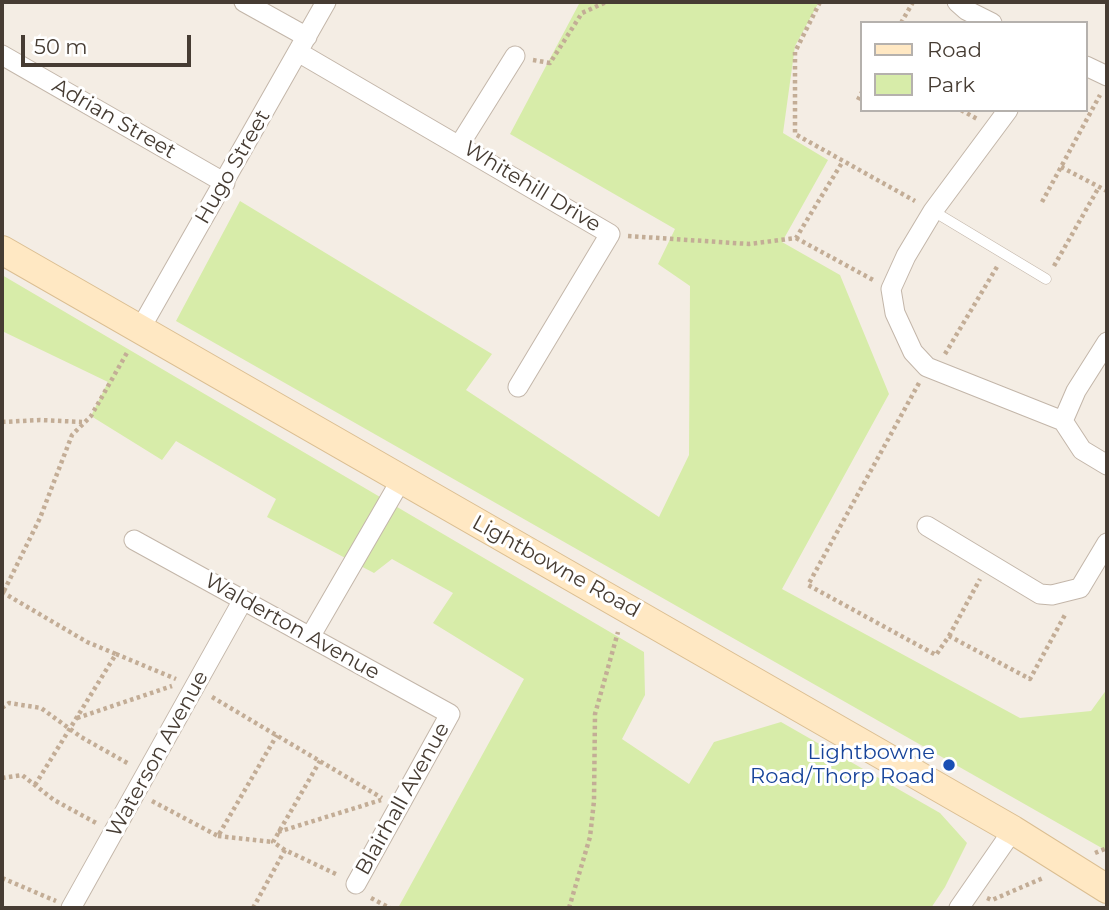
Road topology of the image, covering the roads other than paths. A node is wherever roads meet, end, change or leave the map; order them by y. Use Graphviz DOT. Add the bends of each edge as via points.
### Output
graph roads {
  1 [pos="244,2"];
  2 [pos="326,2"];
  3 [pos="957,2"];
  4 [pos="988,21"];
  5 [pos="302,45"];
  6 [pos="2,55"];
  7 [pos="515,57"];
  8 [pos="1088,67"];
  9 [pos="1107,76"];
  10 [pos="1006,112"];
  11 [pos="460,144"];
  12 [pos="226,183"];
  13 [pos="933,211"];
  14 [pos="2,250"];
  15 [pos="1046,279"];
  16 [pos="139,331"];
  17 [pos="1107,342"];
  18 [pos="518,387"];
  19 [pos="1063,421"];
  20 [pos="1107,465"];
  21 [pos="401,480"];
  22 [pos="927,526"];
  23 [pos="135,540"];
  24 [pos="1107,543"];
  25 [pos="243,600"];
  26 [pos="310,637"];
  27 [pos="450,714"];
  28 [pos="1013,830"];
  29 [pos="356,884"];
  30 [pos="1107,889"];
  31 [pos="71,908"];
  32 [pos="959,908"];
  1 -- 5 [label="street, Whitehill Drive"];
  2 -- 5 [label="street, Hugo Street"];
  3 -- 4 [label="street"];
  5 -- 11 [label="street, Whitehill Drive"];
  5 -- 12 [label="street, Hugo Street"];
  6 -- 12 [label="street, Adrian Street"];
  7 -- 11 [label="street"];
  8 -- 9 [label="street"];
  10 -- 13 [label="street"];
  11 -- 18 [label="street, Whitehill Drive" via="610,234"];
  12 -- 16 [label="street, Hugo Street"];
  13 -- 15 [label="lane"];
  13 -- 19 [label="street" via="891,289 900,329 913,352 932,369"];
  14 -- 16 [label="main road, Lightbowne Road"];
  16 -- 21 [label="main road, Lightbowne Road"];
  17 -- 19 [label="street"];
  19 -- 20 [label="street" via="1082,450"];
  21 -- 26 [label="street"];
  21 -- 28 [label="main road, Lightbowne Road"];
  22 -- 24 [label="street" via="1040,594 1080,588"];
  23 -- 25 [label="street, Walderton Avenue"];
  25 -- 26 [label="street, Walderton Avenue"];
  25 -- 31 [label="street, Waterson Avenue"];
  26 -- 27 [label="street, Walderton Avenue"];
  27 -- 29 [label="street, Blairhall Avenue" via="390,803"];
  28 -- 30 [label="main road, Lightbowne Road"];
  28 -- 32 [label="street"];
}
